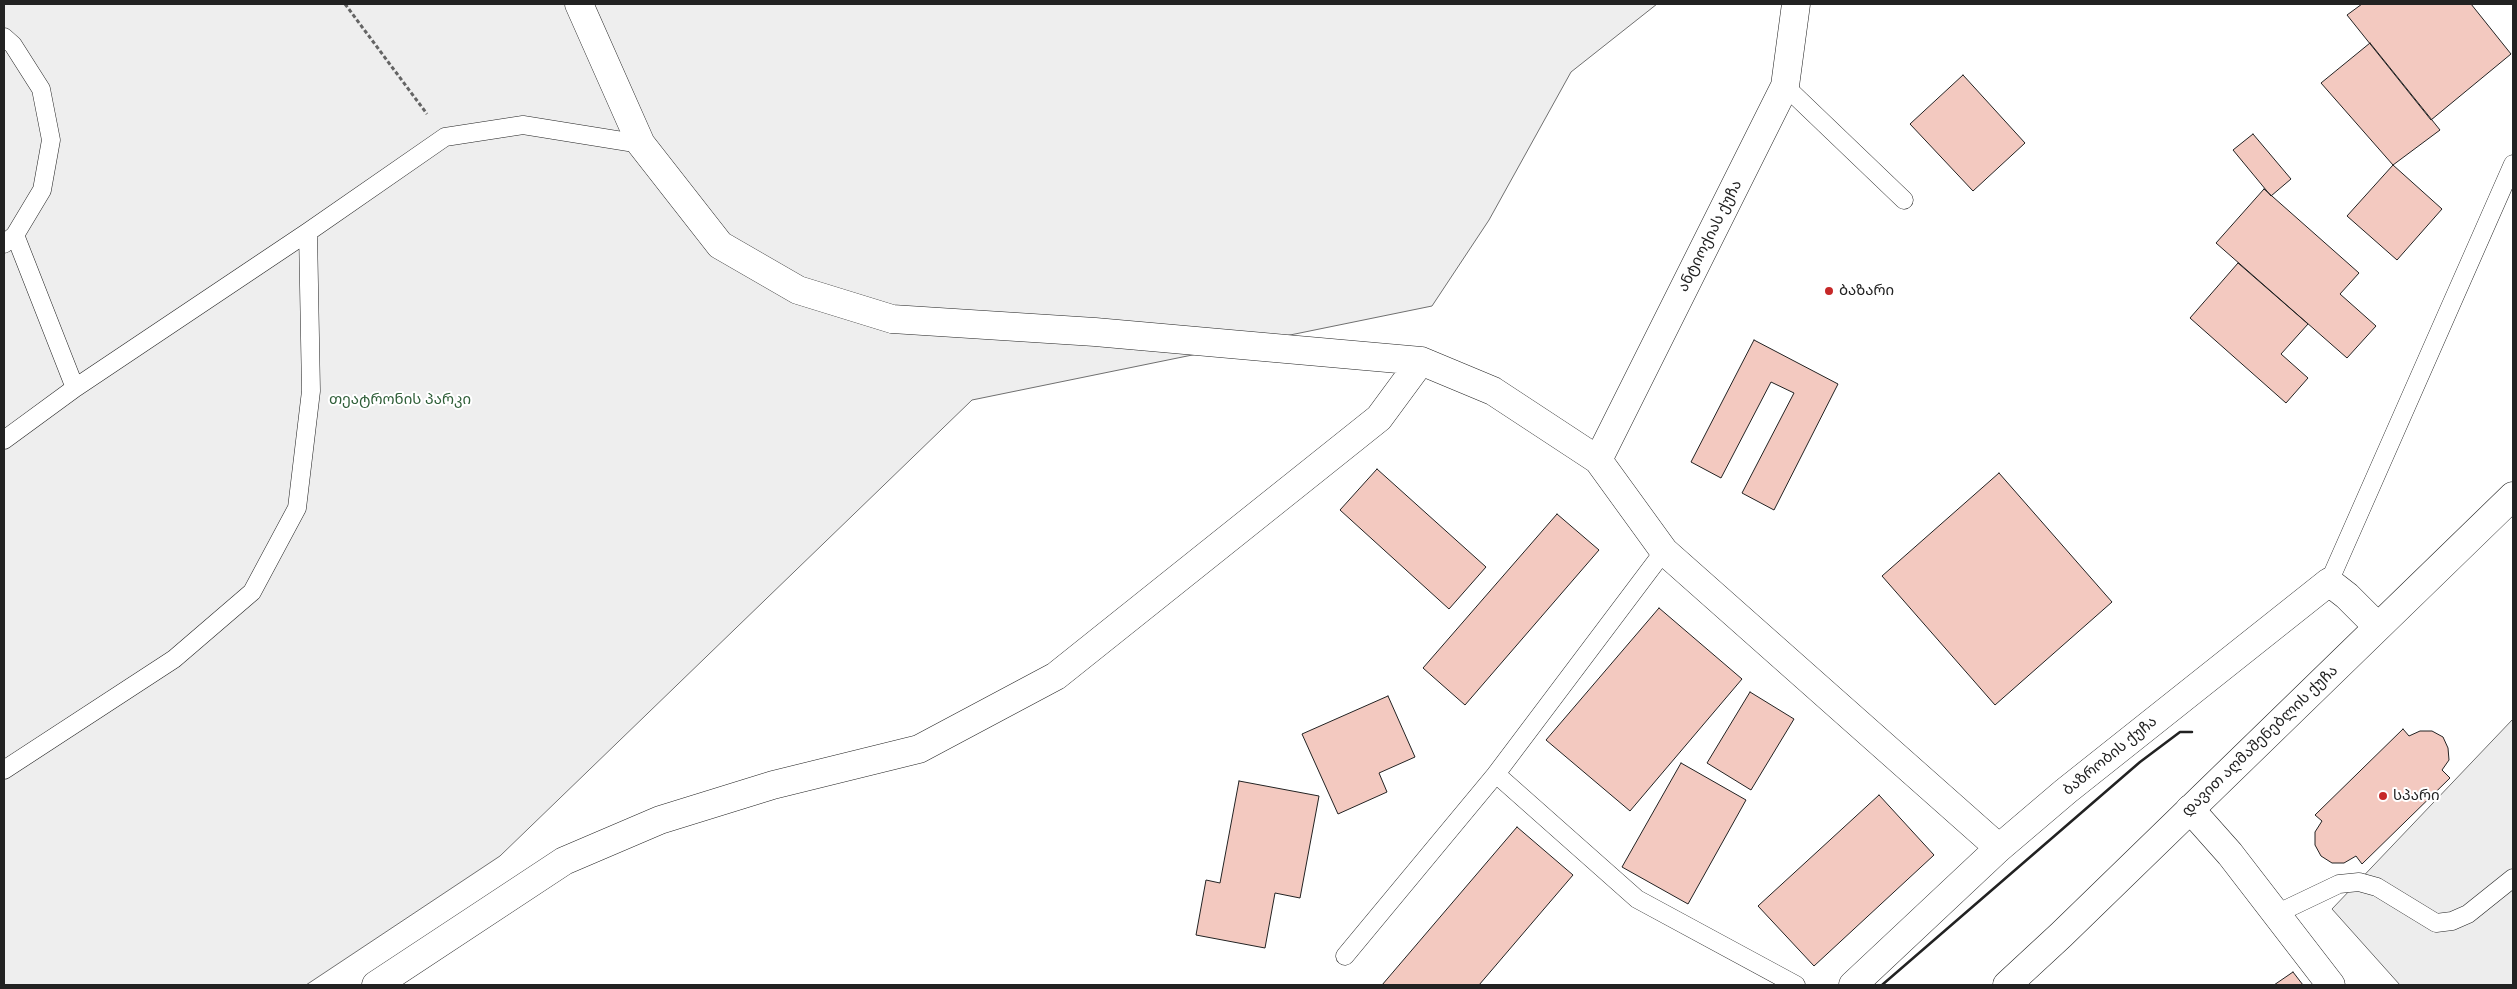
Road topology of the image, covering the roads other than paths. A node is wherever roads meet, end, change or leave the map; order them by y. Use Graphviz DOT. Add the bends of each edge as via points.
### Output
graph roads {
  1 [pos="579,4"];
  2 [pos="1796,4"];
  3 [pos="4,38"];
  4 [pos="1785,86"];
  5 [pos="641,144"];
  6 [pos="2513,164"];
  7 [pos="1904,200"];
  8 [pos="308,232"];
  9 [pos="10,239"];
  10 [pos="1421,361"];
  11 [pos="75,388"];
  12 [pos="4,440"];
  13 [pos="1598,460"];
  14 [pos="2513,496"];
  15 [pos="1664,551"];
  16 [pos="2329,582"];
  17 [pos="2377,626"];
  18 [pos="4,770"];
  19 [pos="1496,774"];
  20 [pos="2190,809"];
  21 [pos="1998,848"];
  22 [pos="2513,878"];
  23 [pos="2276,914"];
  24 [pos="1345,956"];
  25 [pos="376,985"];
  26 [pos="1796,985"];
  27 [pos="1853,985"];
  28 [pos="2007,985"];
  29 [pos="2331,985"];
  1 -- 5 [label="street"];
  2 -- 4 [label="street, ანტიოქიას ქუჩა"];
  3 -- 9 [label="lane" via="13,45 41,89 51,140 42,190"];
  4 -- 7 [label="lane"];
  4 -- 13 [label="street, ანტიოქიას ქუჩა"];
  5 -- 8 [label="lane" via="523,125 445,137"];
  5 -- 10 [label="street" via="720,246 798,290 892,319 1094,332"];
  6 -- 16 [label="lane"];
  8 -- 11 [label="lane"];
  8 -- 18 [label="lane" via="311,391 297,508 252,592 174,659"];
  9 -- 11 [label="lane"];
  10 -- 13 [label="street" via="1493,391"];
  10 -- 25 [label="street" via="1379,418 1056,676 920,749 773,786 660,820 564,861"];
  11 -- 12 [label="lane"];
  13 -- 15 [label="street"];
  14 -- 17 [label="street, დავით აღმაშენებლის ქუჩა"];
  15 -- 19 [label="lane"];
  15 -- 21 [label="street"];
  16 -- 17 [label="street"];
  16 -- 21 [label="street, ბაზრობის ქუჩა"];
  17 -- 20 [label="street, დავით აღმაშენებლის ქუჩა"];
  19 -- 24 [label="lane"];
  19 -- 26 [label="lane" via="1638,900"];
  20 -- 23 [label="street"];
  20 -- 28 [label="street, დავით აღმაშენებლის ქუჩა"];
  21 -- 27 [label="street, ბაზრობის ქუჩა"];
  22 -- 23 [label="lane" via="2468,914 2452,921 2436,923 2377,887 2359,882 2340,884"];
  23 -- 29 [label="street"];
}
